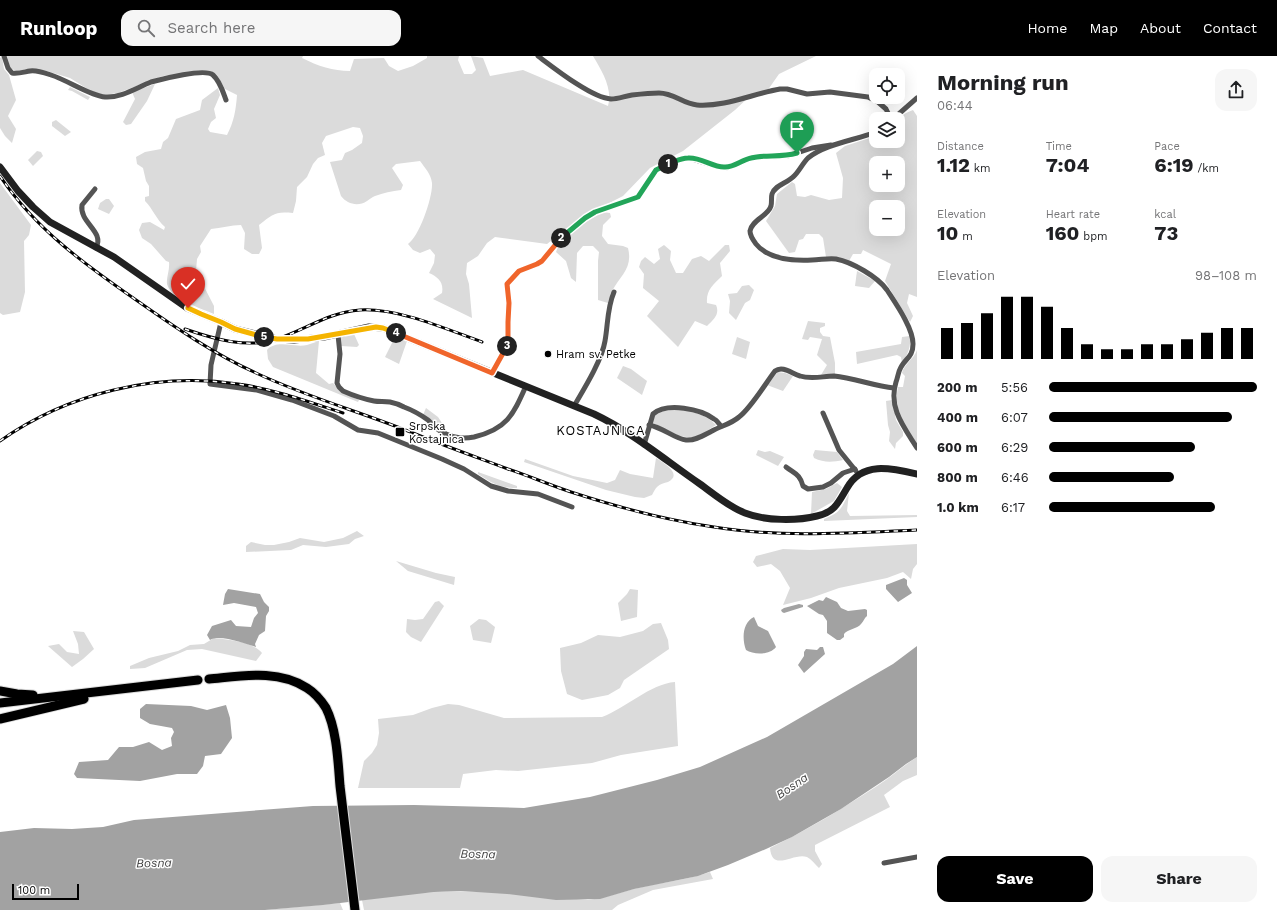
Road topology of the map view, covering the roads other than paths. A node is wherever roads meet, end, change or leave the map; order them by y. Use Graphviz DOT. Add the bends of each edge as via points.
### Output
graph roads {
  1 [pos="4,56"];
  2 [pos="538,56"];
  3 [pos="917,98"];
  4 [pos="226,100"];
  5 [pos="888,112"];
  6 [pos="900,112"];
  7 [pos="869,134"];
  8 [pos="836,144"];
  9 [pos="0,167"];
  10 [pos="95,189"];
  11 [pos="96,248"];
  12 [pos="614,292"];
  13 [pos="221,322"];
  14 [pos="338,335"];
  15 [pos="492,373"];
  16 [pos="526,386"];
  17 [pos="894,388"];
  18 [pos="574,406"];
  19 [pos="823,413"];
  20 [pos="649,425"];
  21 [pos="720,426"];
  22 [pos="644,445"];
  23 [pos="917,448"];
  24 [pos="786,467"];
  25 [pos="857,472"];
  26 [pos="917,474"];
  27 [pos="572,506"];
  28 [pos="209,679"];
  29 [pos="198,680"];
  30 [pos="127,689"];
  31 [pos="0,691"];
  32 [pos="70,695"];
  33 [pos="0,703"];
  34 [pos="0,719"];
  35 [pos="917,857"];
  36 [pos="884,863"];
  37 [pos="355,910"];
  1 -- 4 [label="street" via="12,73 45,73 103,97 111,97 160,80 207,73 217,80"];
  2 -- 5 [label="street" via="603,98 667,93 689,103 704,105 787,89 807,94 830,92 868,97 878,102"];
  3 -- 6 [label="street"];
  7 -- 8 [label="street"];
  8 -- 15 [label="street" via="788,156 750,158 726,168 695,158 682,158 656,170 638,197 585,218 558,241 542,261 519,271 510,280 507,284 507,345"];
  8 -- 17 [label="street" via="808,158 795,175 775,189 769,210 751,228 751,238 760,250 769,255 808,260 835,259 850,263 878,280 908,326 913,343 912,352 901,366"];
  9 -- 11 [label="main road" via="18,191 50,222"];
  10 -- 11 [label="street" via="82,208 88,224 98,235 99,243"];
  11 -- 13 [label="main road" via="114,257 188,308"];
  12 -- 18 [label="street" via="608,309 605,343"];
  13 -- 14 [label="main road" via="235,329 277,339 308,339"];
  13 -- 27 [label="street" via="211,365 212,385 257,390 292,400 329,413 358,430 378,433 442,459 491,486 508,491 538,494"];
  14 -- 15 [label="main road" via="364,328 380,327"];
  14 -- 16 [label="street" via="340,354 337,383 342,391 406,407 442,433 451,436 472,437 496,430 515,409"];
  15 -- 16 [label="main road"];
  16 -- 18 [label="main road"];
  17 -- 21 [label="street" via="832,376 810,378 778,369 740,416 731,423"];
  17 -- 23 [label="street" via="895,407 900,421"];
  18 -- 22 [label="main road" via="611,422"];
  19 -- 25 [label="street" via="839,450"];
  20 -- 21 [label="street" via="682,440 702,436"];
  20 -- 21 [label="street" via="655,412 680,407 715,419"];
  20 -- 22 [label="street"];
  22 -- 25 [label="main road" via="729,505 744,513 763,518 798,519 828,512 836,506"];
  24 -- 25 [label="street" via="798,475 803,486 808,489 823,487 843,473"];
  25 -- 26 [label="main road" via="893,469"];
  28 -- 37 [label="highway" via="262,675 288,679 307,688 319,698 326,709 333,731"];
  29 -- 30 [label="highway"];
  30 -- 32 [label="highway"];
  30 -- 34 [label="highway"];
  31 -- 32 [label="highway" via="17,694"];
  32 -- 33 [label="highway"];
  35 -- 36 [label="street"];
}
